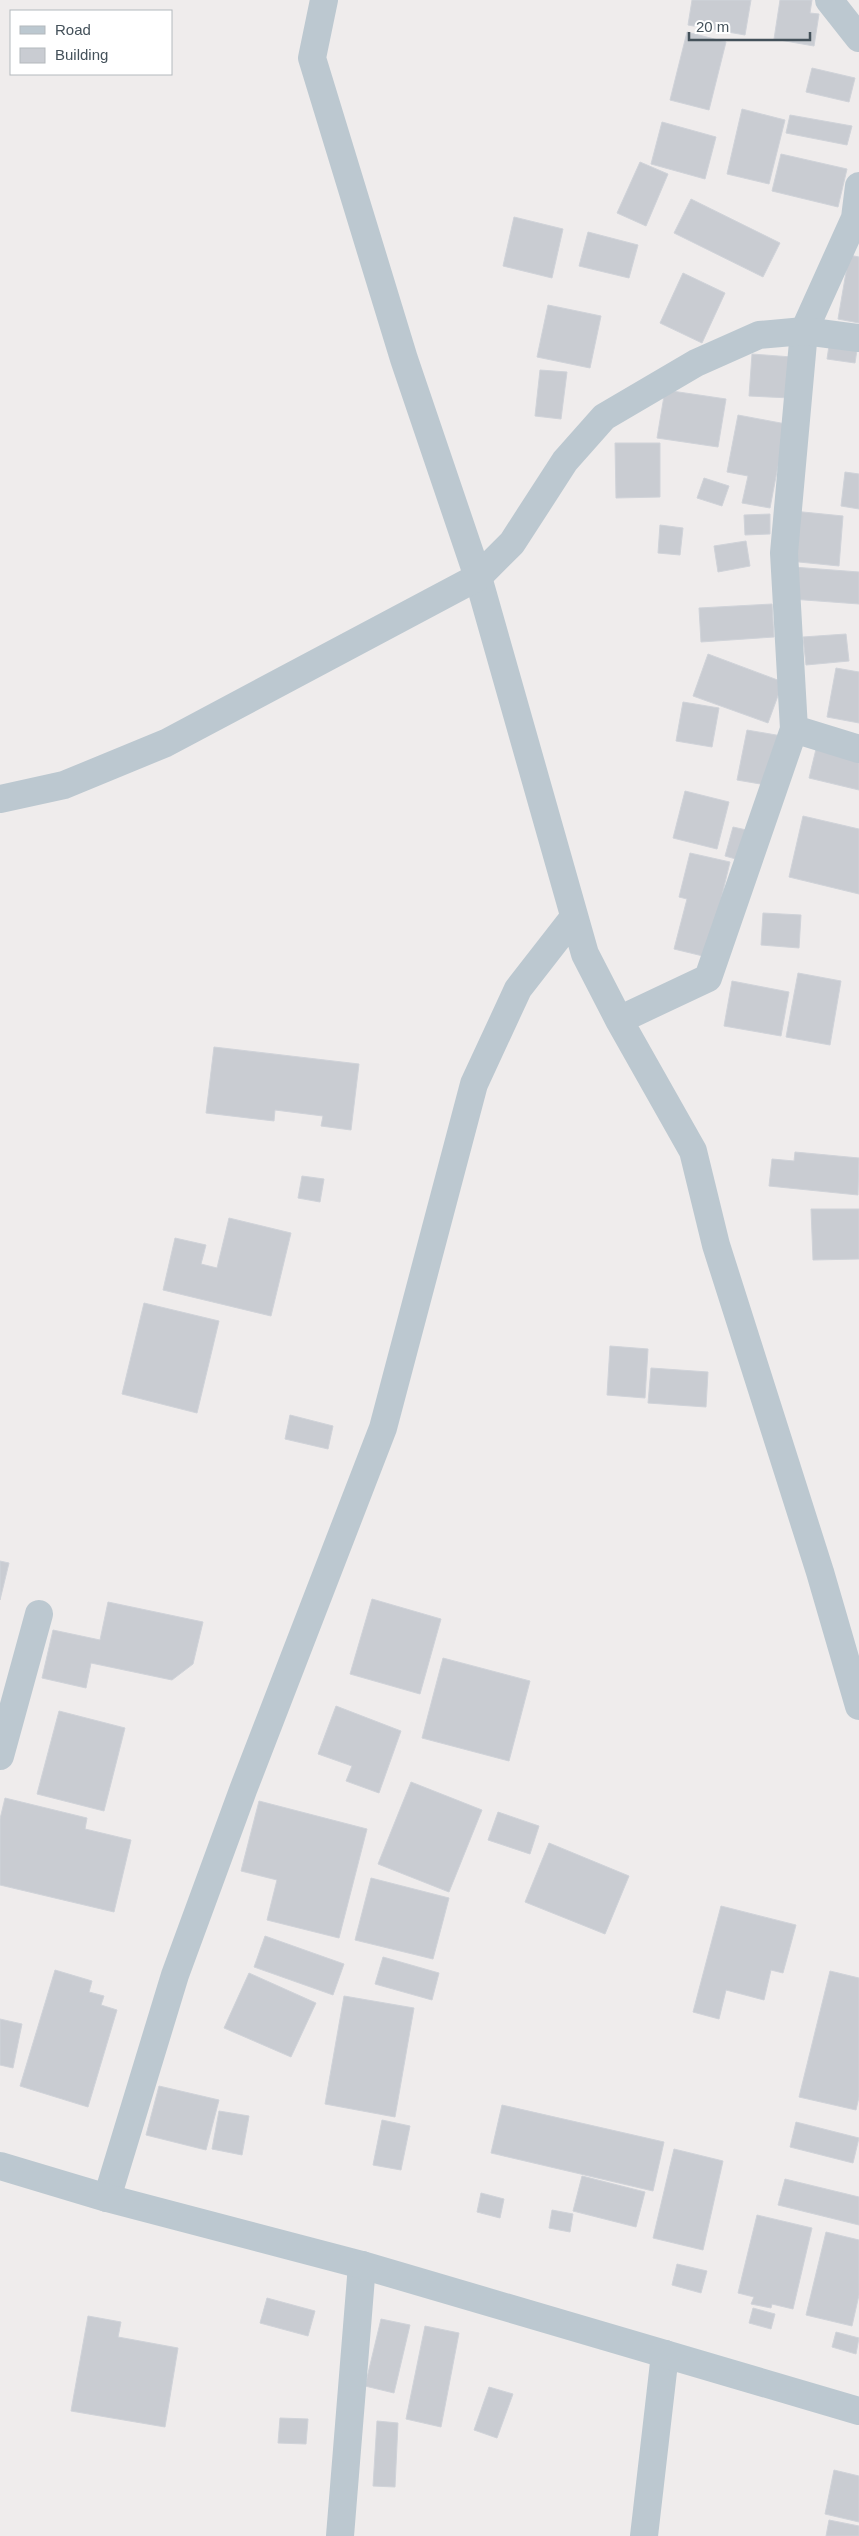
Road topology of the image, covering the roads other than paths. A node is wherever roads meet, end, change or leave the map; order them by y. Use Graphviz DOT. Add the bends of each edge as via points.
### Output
graph roads {
  1 [pos="324,0"];
  2 [pos="829,0"];
  3 [pos="859,38"];
  4 [pos="859,186"];
  5 [pos="804,331"];
  6 [pos="859,338"];
  7 [pos="478,577"];
  8 [pos="794,729"];
  9 [pos="859,749"];
  10 [pos="0,799"];
  11 [pos="574,917"];
  12 [pos="619,1020"];
  13 [pos="39,1614"];
  14 [pos="859,1706"];
  15 [pos="0,1756"];
  16 [pos="0,2166"];
  17 [pos="107,2198"];
  18 [pos="362,2265"];
  19 [pos="665,2354"];
  20 [pos="859,2411"];
  21 [pos="340,2536"];
  22 [pos="644,2536"];
  1 -- 7 [label="street" via="312,58 404,359"];
  2 -- 3 [label="street"];
  4 -- 5 [label="street" via="856,218"];
  5 -- 6 [label="street"];
  5 -- 7 [label="street" via="759,335 696,363 604,417 565,461 512,543"];
  5 -- 8 [label="street" via="784,553"];
  7 -- 10 [label="street" via="166,743 64,784"];
  7 -- 11 [label="street"];
  8 -- 9 [label="street"];
  8 -- 12 [label="street" via="708,978"];
  11 -- 12 [label="street" via="585,954"];
  11 -- 17 [label="street" via="518,989 474,1084 383,1428 175,1975"];
  12 -- 14 [label="street" via="693,1151 716,1245"];
  13 -- 15 [label="street"];
  16 -- 17 [label="street"];
  17 -- 18 [label="street"];
  18 -- 19 [label="street"];
  18 -- 21 [label="street"];
  19 -- 20 [label="street"];
  19 -- 22 [label="street"];
}
